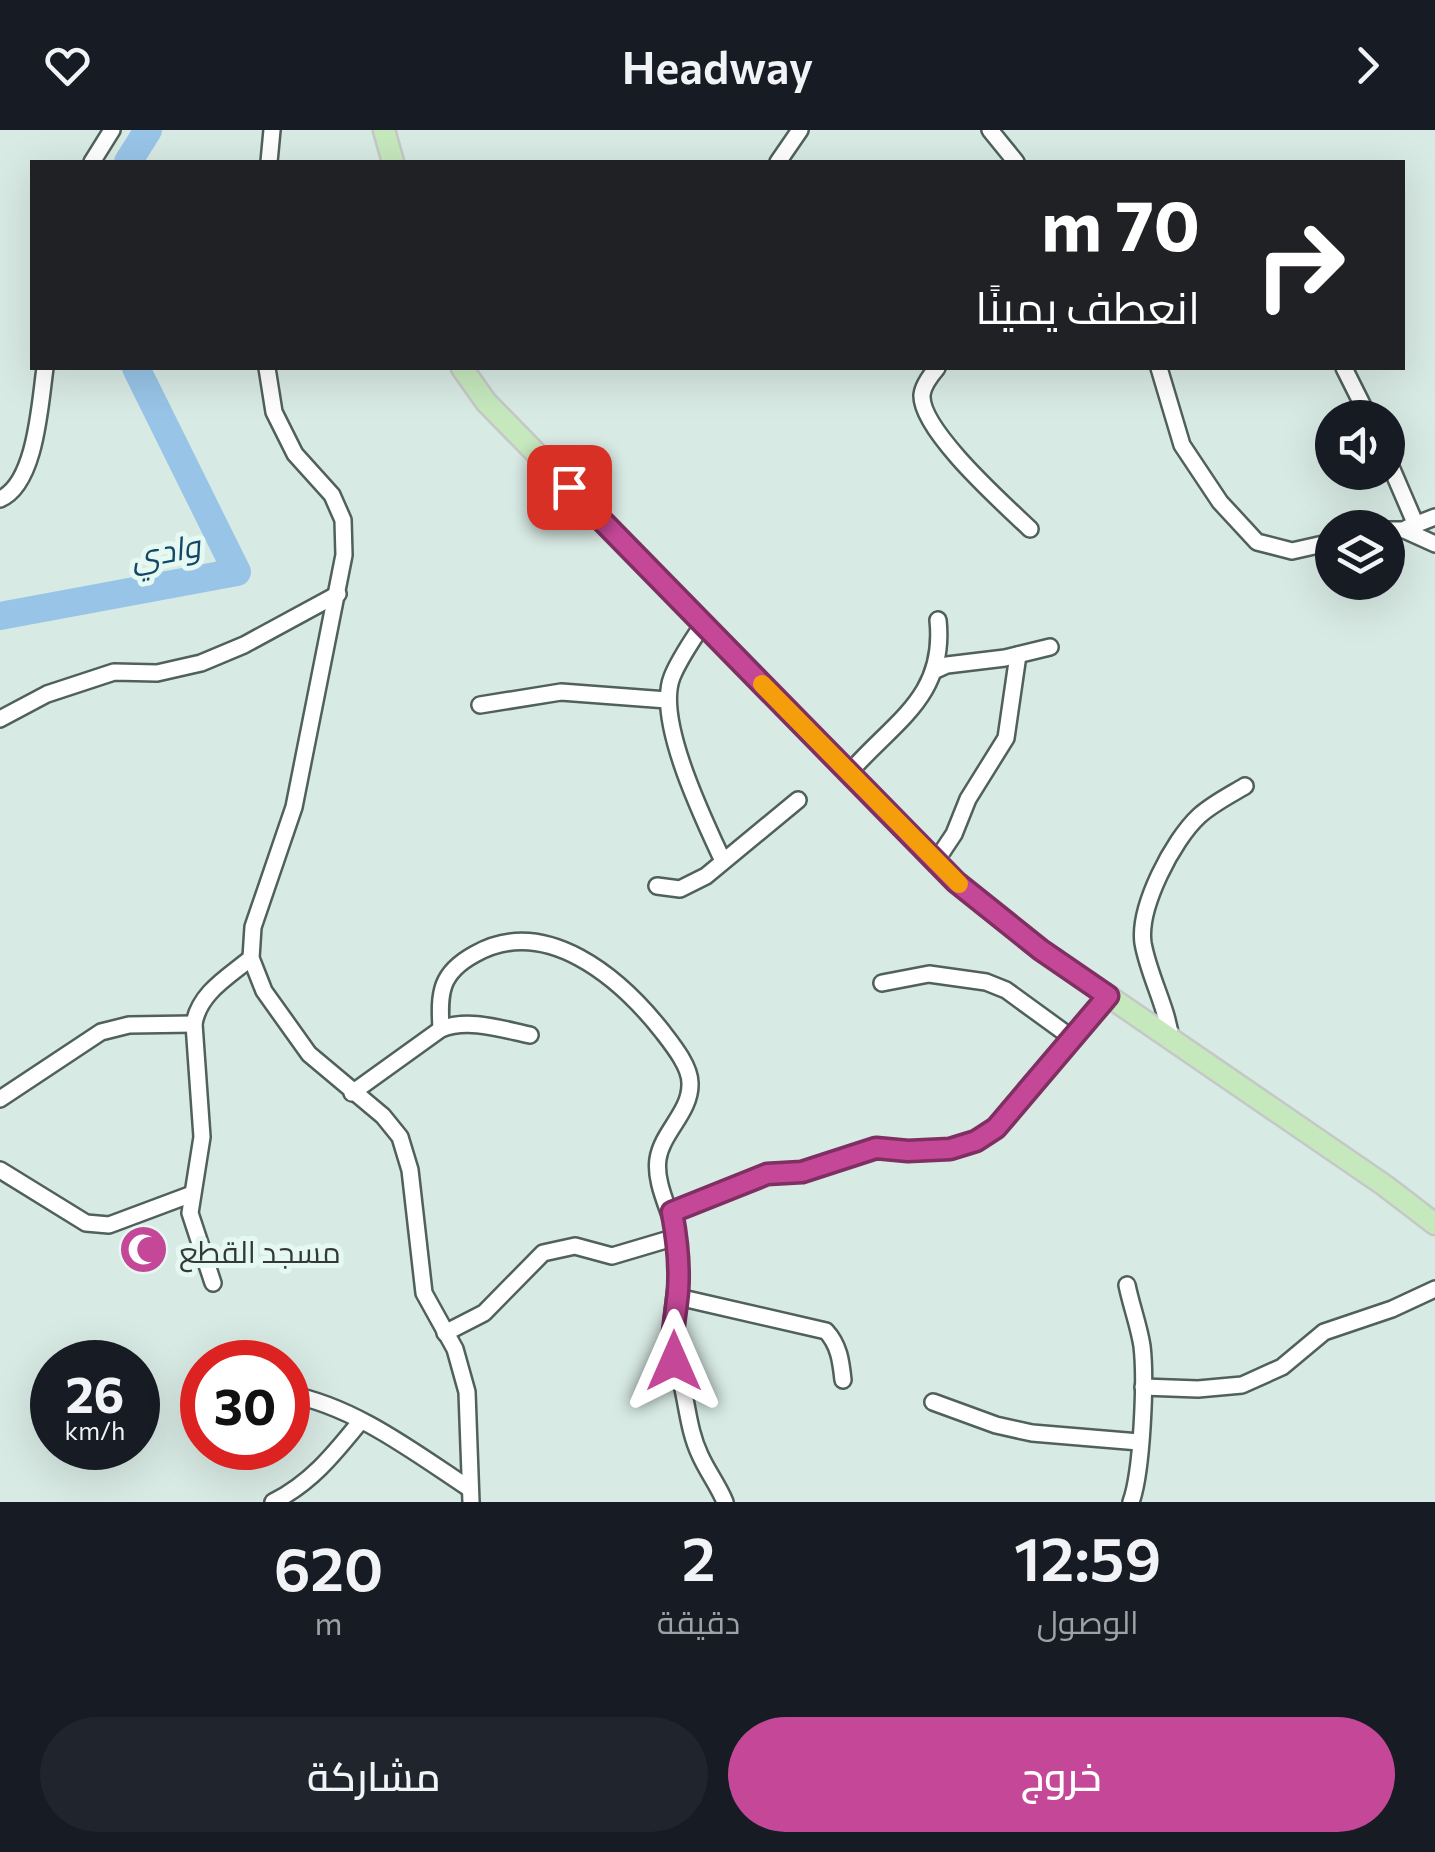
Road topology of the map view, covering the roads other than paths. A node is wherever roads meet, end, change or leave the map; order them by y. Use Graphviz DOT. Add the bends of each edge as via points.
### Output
graph roads {
  1 [pos="112,130"];
  2 [pos="272,130"];
  3 [pos="384,130"];
  4 [pos="800,130"];
  5 [pos="990,130"];
  6 [pos="93,160"];
  7 [pos="269,160"];
  8 [pos="392,160"];
  9 [pos="779,160"];
  10 [pos="1014,160"];
  11 [pos="45,370"];
  12 [pos="268,370"];
  13 [pos="463,370"];
  14 [pos="935,370"];
  15 [pos="1160,370"];
  16 [pos="1345,370"];
  17 [pos="1361,400"];
  18 [pos="0,499"];
  19 [pos="1435,517"];
  20 [pos="1405,527"];
  21 [pos="1030,529"];
  22 [pos="1405,529"];
  23 [pos="1435,544"];
  24 [pos="1315,546"];
  25 [pos="338,594"];
  26 [pos="938,620"];
  27 [pos="703,624"];
  28 [pos="1050,647"];
  29 [pos="1018,654"];
  30 [pos="936,670"];
  31 [pos="668,700"];
  32 [pos="480,704"];
  33 [pos="0,719"];
  34 [pos="850,773"];
  35 [pos="1245,786"];
  36 [pos="798,800"];
  37 [pos="723,861"];
  38 [pos="936,862"];
  39 [pos="657,886"];
  40 [pos="250,958"];
  41 [pos="882,984"];
  42 [pos="1108,996"];
  43 [pos="194,1024"];
  44 [pos="440,1029"];
  45 [pos="530,1035"];
  46 [pos="1072,1038"];
  47 [pos="1171,1040"];
  48 [pos="352,1092"];
  49 [pos="0,1099"];
  50 [pos="0,1170"];
  51 [pos="192,1194"];
  52 [pos="672,1212"];
  53 [pos="1435,1224"];
  54 [pos="676,1237"];
  55 [pos="214,1282"];
  56 [pos="1127,1286"];
  57 [pos="1435,1289"];
  58 [pos="678,1297"];
  59 [pos="445,1333"];
  60 [pos="843,1380"];
  61 [pos="1143,1386"];
  62 [pos="310,1398"];
  63 [pos="933,1402"];
  64 [pos="360,1422"];
  65 [pos="1139,1442"];
  66 [pos="470,1496"];
  67 [pos="272,1502"];
  68 [pos="724,1502"];
  69 [pos="1130,1502"];
  1 -- 6 [label="street"];
  2 -- 7 [label="street"];
  3 -- 8 [label="main road"];
  4 -- 9 [label="street"];
  5 -- 10 [label="street"];
  11 -- 18 [label="street" via="22,482"];
  12 -- 25 [label="street" via="274,412 295,454 332,495 344,520"];
  13 -- 27 [label="main road" via="486,402"];
  14 -- 21 [label="street" via="922,394 926,414"];
  15 -- 24 [label="street" via="1182,445 1220,502 1257,542 1292,551"];
  16 -- 17 [label="street"];
  19 -- 20 [label="street"];
  22 -- 23 [label="street"];
  25 -- 33 [label="street" via="202,663 157,673 114,672 47,694"];
  25 -- 40 [label="street" via="294,807 253,927"];
  26 -- 30 [label="street"];
  27 -- 31 [label="street" via="671,679"];
  27 -- 34 [label="main road"];
  28 -- 29 [label="street"];
  29 -- 30 [label="street"];
  29 -- 38 [label="street" via="1006,738"];
  30 -- 34 [label="street" via="921,697"];
  31 -- 32 [label="street" via="561,692"];
  31 -- 37 [label="street" via="692,792"];
  34 -- 38 [label="main road"];
  35 -- 47 [label="street" via="1182,834 1146,908 1142,938"];
  36 -- 37 [label="street"];
  37 -- 39 [label="street" via="680,889"];
  38 -- 42 [label="main road"];
  40 -- 43 [label="street" via="208,994"];
  40 -- 48 [label="street" via="264,992 309,1054"];
  41 -- 46 [label="street" via="928,974 986,982"];
  42 -- 46 [label="street"];
  42 -- 47 [label="main road"];
  43 -- 49 [label="street" via="100,1032"];
  43 -- 51 [label="street" via="202,1137"];
  44 -- 45 [label="street" via="463,1024"];
  44 -- 48 [label="street"];
  44 -- 52 [label="street" via="439,996 448,975 482,950 534,942 611,977 675,1048 691,1081 658,1159"];
  46 -- 52 [label="street" via="996,1128 976,1141 950,1149 862,1150 802,1172 767,1174"];
  47 -- 53 [label="main road"];
  48 -- 59 [label="street" via="400,1136 424,1293"];
  50 -- 51 [label="street" via="86,1223 109,1225"];
  51 -- 55 [label="street" via="190,1213"];
  52 -- 54 [label="street"];
  54 -- 58 [label="street"];
  54 -- 59 [label="street" via="612,1256 576,1246 543,1254 484,1313"];
  56 -- 61 [label="street" via="1142,1345"];
  57 -- 61 [label="street" via="1324,1332 1282,1367 1242,1385"];
  58 -- 60 [label="street" via="826,1331"];
  58 -- 68 [label="street" via="672,1348 690,1433"];
  59 -- 66 [label="street" via="467,1392"];
  61 -- 65 [label="street"];
  62 -- 64 [label="street"];
  63 -- 65 [label="street" via="1032,1433"];
  64 -- 66 [label="street" via="410,1448"];
  64 -- 67 [label="street" via="318,1472"];
  65 -- 69 [label="street"];
}
